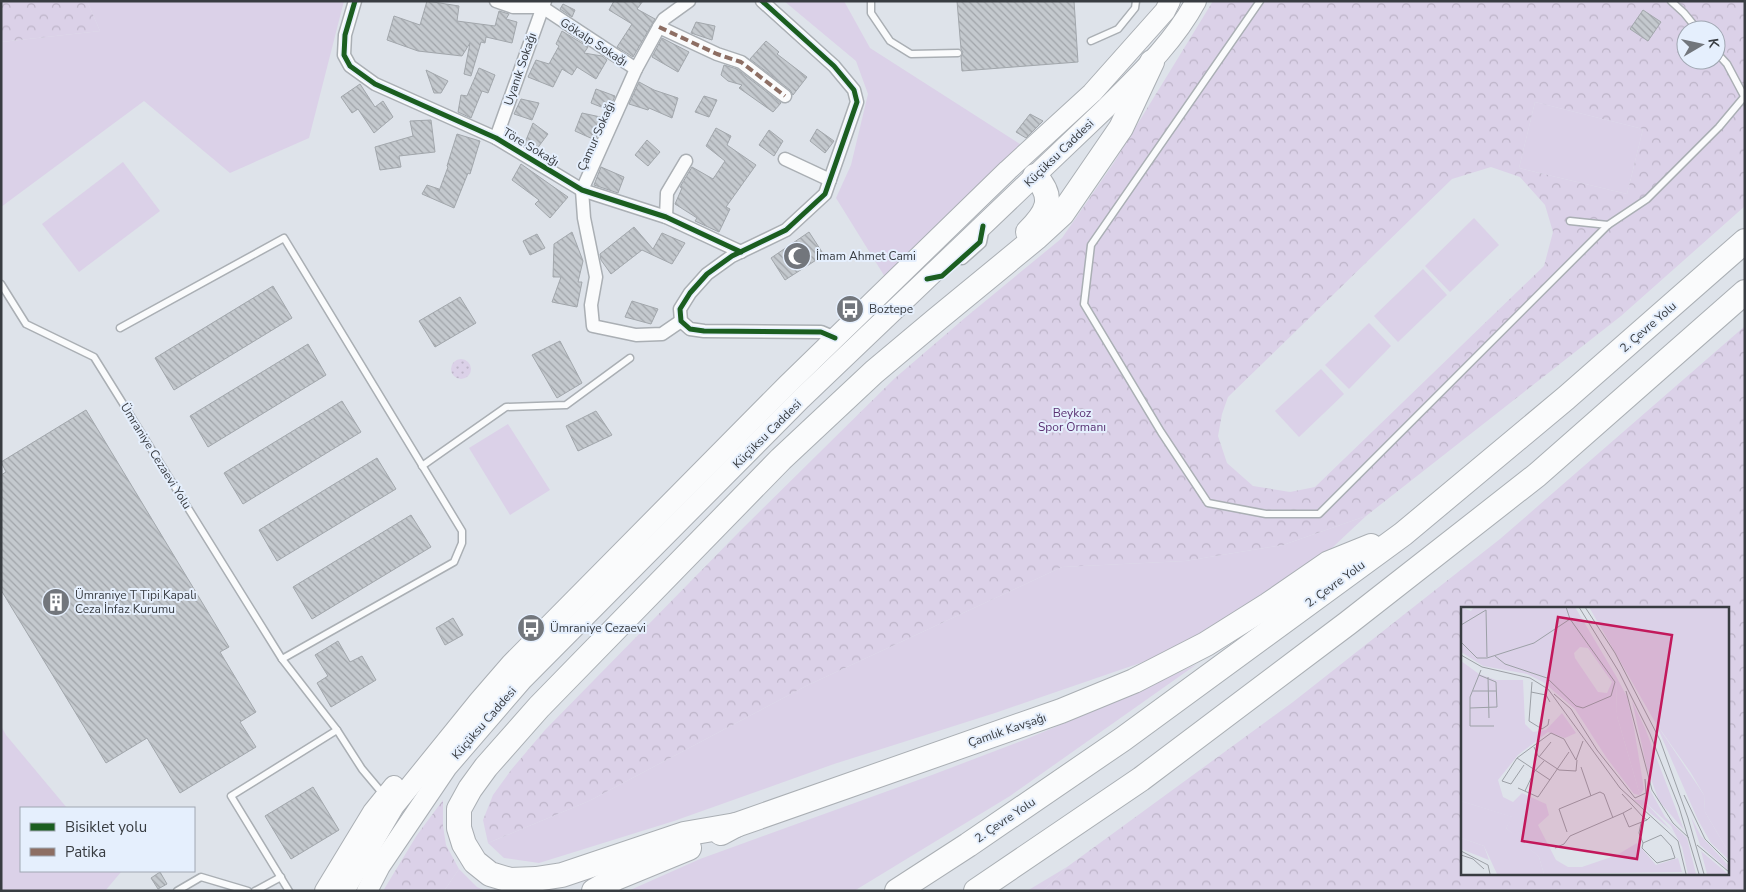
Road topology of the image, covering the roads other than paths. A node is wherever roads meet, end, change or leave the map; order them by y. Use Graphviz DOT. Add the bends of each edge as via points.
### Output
graph roads {
  1 [pos="355,1"];
  2 [pos="496,1"];
  3 [pos="689,1"];
  4 [pos="762,1"];
  5 [pos="871,1"];
  6 [pos="1136,1"];
  7 [pos="1170,1"];
  8 [pos="1196,1"];
  9 [pos="1260,1"];
  10 [pos="1671,1"];
  11 [pos="543,4"];
  12 [pos="1690,20"];
  13 [pos="659,27"];
  14 [pos="1091,41"];
  15 [pos="958,53"];
  16 [pos="1152,62"];
  17 [pos="1726,63"];
  18 [pos="636,69"];
  19 [pos="785,96"];
  20 [pos="1744,96"];
  21 [pos="496,138"];
  22 [pos="785,159"];
  23 [pos="686,161"];
  24 [pos="1008,170"];
  25 [pos="1035,176"];
  26 [pos="830,180"];
  27 [pos="582,190"];
  28 [pos="666,217"];
  29 [pos="1570,221"];
  30 [pos="1608,225"];
  31 [pos="1745,242"];
  32 [pos="741,252"];
  33 [pos="1,284"];
  34 [pos="1745,292"];
  35 [pos="936,320"];
  36 [pos="681,321"];
  37 [pos="120,328"];
  38 [pos="835,338"];
  39 [pos="850,352"];
  40 [pos="630,358"];
  41 [pos="422,466"];
  42 [pos="1403,534"];
  43 [pos="282,659"];
  44 [pos="336,730"];
  45 [pos="393,798"];
  46 [pos="736,825"];
  47 [pos="281,878"];
  48 [pos="177,891"];
  49 [pos="248,891"];
  50 [pos="254,891"];
  51 [pos="289,891"];
  52 [pos="325,891"];
  53 [pos="344,891"];
  54 [pos="360,891"];
  55 [pos="367,891"];
  56 [pos="594,891"];
  57 [pos="897,891"];
  58 [pos="976,891"];
  1 -- 21 [label="street, Töre Sokağı" via="345,35 344,55 350,66 375,84"];
  2 -- 11 [label="street" via="513,7"];
  3 -- 13 [label="street, Çamur Sokağı" via="664,19"];
  4 -- 26 [label="street" via="834,66 854,90 857,102"];
  5 -- 15 [label="lane" via="871,13 890,41 912,54"];
  6 -- 14 [label="lane" via="1135,8 1118,29"];
  7 -- 24 [label="main road, Küçüksu Caddesi" via="1165,11 1092,92"];
  8 -- 16 [label="main road, Küçüksu Caddesi"];
  9 -- 30 [label="lane" via="1091,245 1084,304 1208,503 1266,514 1319,514"];
  10 -- 12 [label="lane"];
  11 -- 18 [label="street, Gökalp Sokağı"];
  11 -- 21 [label="street, Uyanık Sokağı"];
  13 -- 18 [label="street, Çamur Sokağı"];
  13 -- 19 [label="street" via="740,62"];
  16 -- 25 [label="main road, Küçüksu Caddesi"];
  16 -- 35 [label="highway" via="1121,128 1062,214"];
  17 -- 20 [label="lane"];
  18 -- 27 [label="street, Çamur Sokağı"];
  20 -- 30 [label="lane" via="1719,127 1647,199"];
  21 -- 27 [label="street, Töre Sokağı"];
  22 -- 26 [label="street"];
  23 -- 28 [label="street" via="668,193"];
  24 -- 25 [label="main road"];
  24 -- 38 [label="main road, Küçüksu Caddesi"];
  25 -- 35 [label="highway" via="1044,185 1048,198 1046,210 1034,226"];
  25 -- 39 [label="main road, Küçüksu Caddesi"];
  26 -- 32 [label="street" via="825,194 786,230"];
  27 -- 28 [label="street, Töre Sokağı"];
  27 -- 36 [label="street, Çamur Sokağı" via="596,277 591,305 593,326 636,335 662,334"];
  28 -- 32 [label="street, Töre Sokağı"];
  29 -- 30 [label="lane"];
  31 -- 42 [label="highway, 2. Çevre Yolu"];
  32 -- 36 [label="street" via="706,274 680,309"];
  33 -- 43 [label="lane, Ümraniye Cezaevi Yolu" via="26,324 94,357"];
  34 -- 58 [label="highway" via="1530,481 1340,629 1141,779"];
  35 -- 46 [label="highway" via="874,372 781,459 539,707 470,789 460,809 458,828 475,862 490,874 510,880 562,875 684,834"];
  36 -- 38 [label="street" via="690,329 704,331 821,332"];
  37 -- 41 [label="lane" via="284,238"];
  38 -- 39 [label="main road"];
  38 -- 45 [label="main road, Küçüksu Caddesi" via="511,664"];
  39 -- 55 [label="main road, Küçüksu Caddesi" via="522,680 447,767 380,866"];
  40 -- 41 [label="lane" via="566,405 506,407"];
  41 -- 43 [label="lane" via="462,531 462,543 454,562"];
  42 -- 46 [label="highway, Çamlık Kavşağı" via="1329,563 1206,644 1134,681 1061,711"];
  42 -- 57 [label="highway, 2. Çevre Yolu" via="1123,740"];
  43 -- 44 [label="lane, Ümraniye Cezaevi Yolu"];
  44 -- 45 [label="lane, Ümraniye Cezaevi Yolu" via="362,769"];
  44 -- 47 [label="lane" via="231,796"];
  45 -- 52 [label="main road" via="368,820"];
  45 -- 53 [label="main road, Küçüksu Caddesi"];
  45 -- 54 [label="main road" via="404,805 402,813 359,884"];
  46 -- 56 [label="highway, Çamlık Kavşağı" via="616,878"];
  47 -- 50 [label="lane"];
  47 -- 51 [label="lane"];
  48 -- 49 [label="lane" via="202,876"];
}
